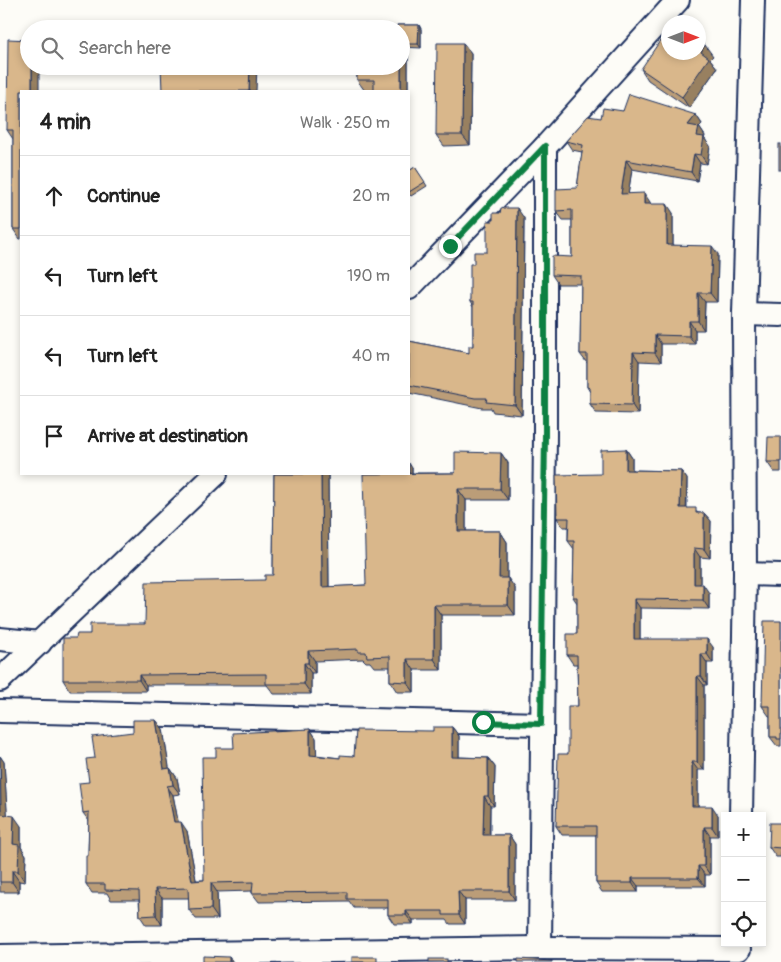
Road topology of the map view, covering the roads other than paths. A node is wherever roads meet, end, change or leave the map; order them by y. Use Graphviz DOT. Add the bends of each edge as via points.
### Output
graph roads {
  1 [pos="678,0"];
  2 [pos="753,0"];
  3 [pos="545,146"];
  4 [pos="410,287"];
  5 [pos="744,314"];
  6 [pos="781,315"];
  7 [pos="215,475"];
  8 [pos="745,574"];
  9 [pos="781,575"];
  10 [pos="0,639"];
  11 [pos="40,643"];
  12 [pos="0,680"];
  13 [pos="0,711"];
  14 [pos="541,724"];
  15 [pos="741,812"];
  16 [pos="540,948"];
  17 [pos="739,951"];
  18 [pos="0,956"];
  1 -- 3 [label="street"];
  2 -- 5 [label="street"];
  3 -- 4 [label="street"];
  3 -- 14 [label="street"];
  5 -- 6 [label="street"];
  5 -- 8 [label="street"];
  7 -- 11 [label="street"];
  8 -- 9 [label="street"];
  8 -- 15 [label="street"];
  10 -- 11 [label="street"];
  11 -- 12 [label="street"];
  13 -- 14 [label="street"];
  14 -- 16 [label="street"];
  16 -- 17 [label="street"];
  16 -- 18 [label="street"];
}
